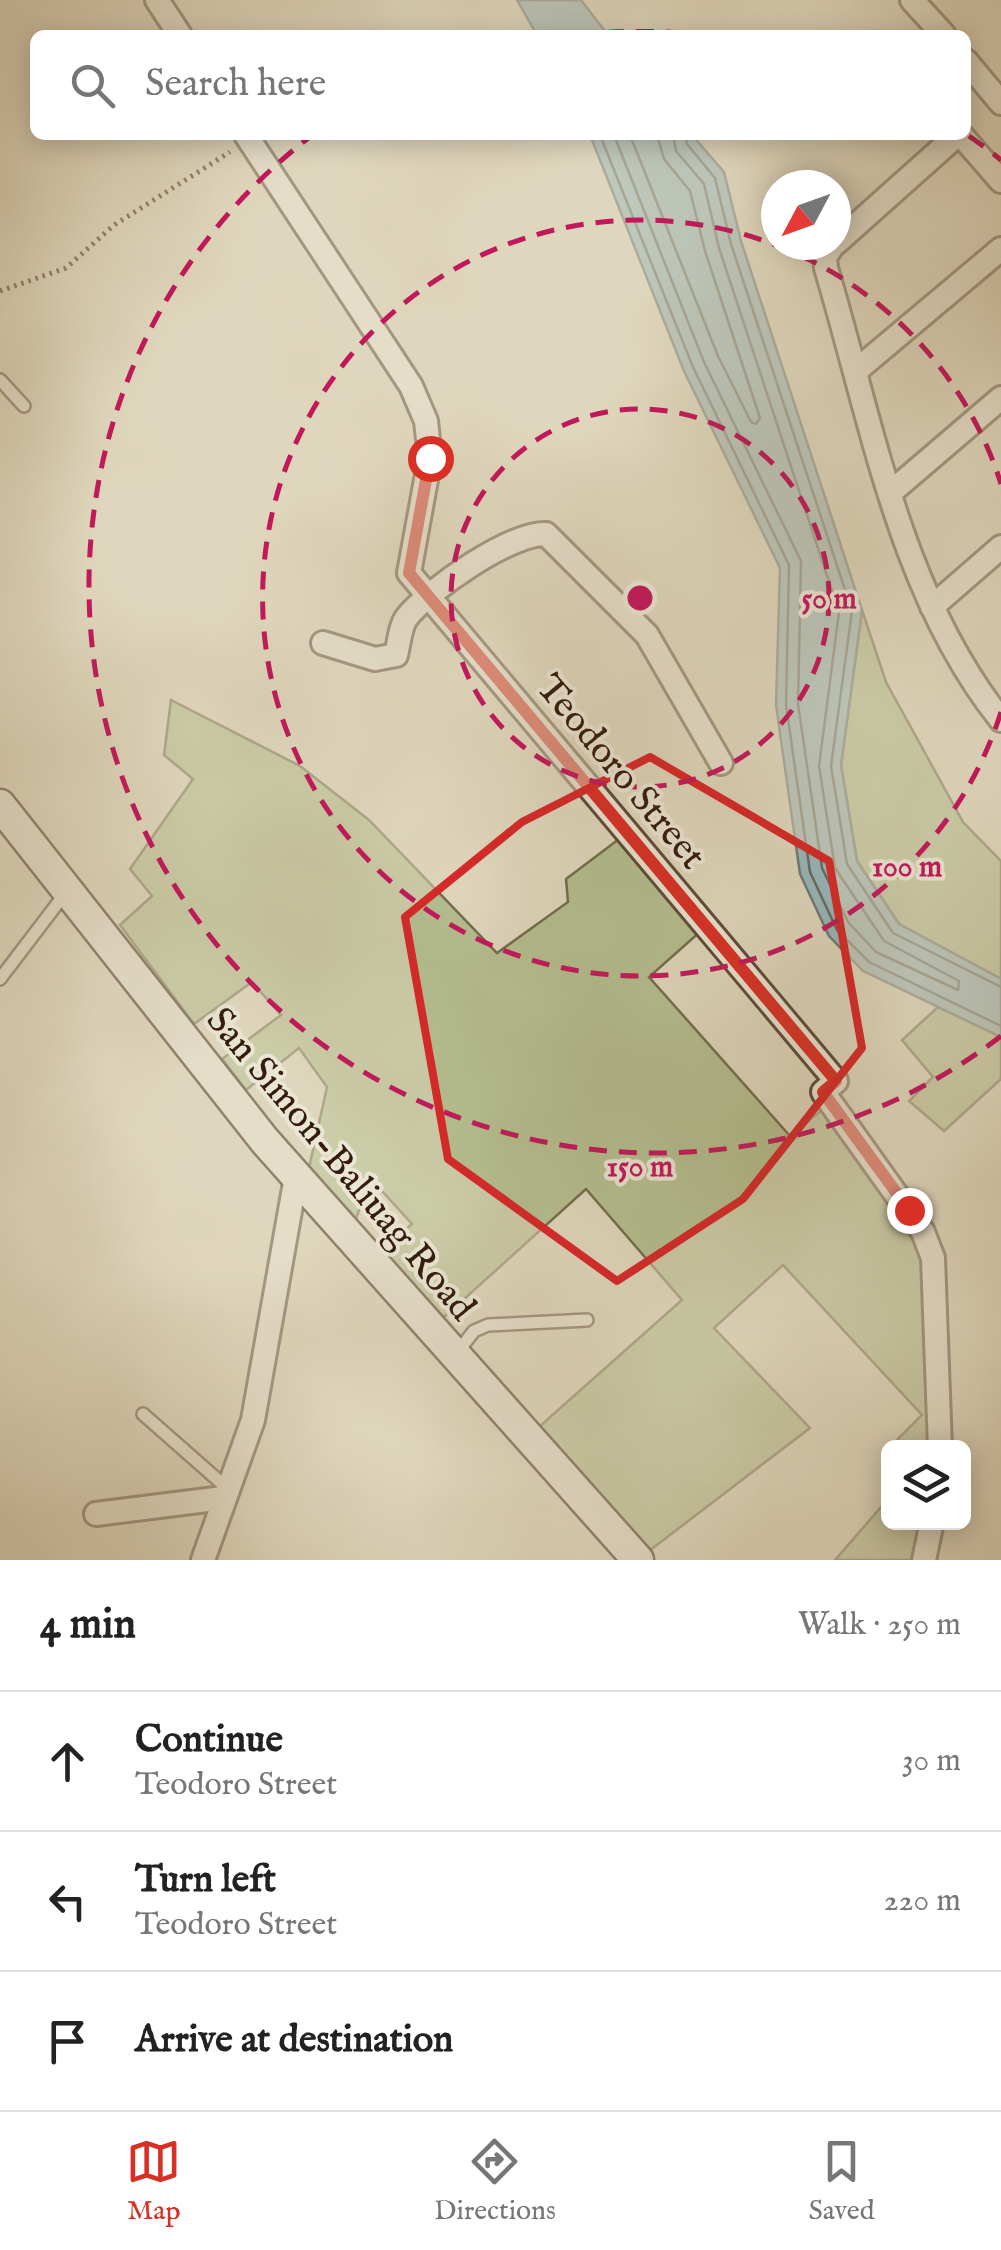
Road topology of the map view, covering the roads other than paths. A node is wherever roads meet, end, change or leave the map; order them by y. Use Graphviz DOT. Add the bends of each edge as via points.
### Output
graph roads {
  1 [pos="157,0"];
  2 [pos="912,0"];
  3 [pos="177,30"];
  4 [pos="939,30"];
  5 [pos="971,67"];
  6 [pos="1001,102"];
  7 [pos="249,140"];
  8 [pos="953,140"];
  9 [pos="964,140"];
  10 [pos="1001,181"];
  11 [pos="851,230"];
  12 [pos="1001,249"];
  13 [pos="825,260"];
  14 [pos="857,370"];
  15 [pos="0,380"];
  16 [pos="1001,398"];
  17 [pos="24,406"];
  18 [pos="890,493"];
  19 [pos="1001,547"];
  20 [pos="430,598"];
  21 [pos="932,606"];
  22 [pos="324,643"];
  23 [pos="997,707"];
  24 [pos="722,763"];
  25 [pos="0,805"];
  26 [pos="67,891"];
  27 [pos="0,979"];
  28 [pos="296,1177"];
  29 [pos="586,1320"];
  30 [pos="454,1358"];
  31 [pos="143,1414"];
  32 [pos="940,1440"];
  33 [pos="225,1493"];
  34 [pos="96,1514"];
  35 [pos="930,1530"];
  36 [pos="203,1560"];
  37 [pos="638,1560"];
  38 [pos="924,1560"];
  1 -- 3 [label="street"];
  2 -- 4 [label="street"];
  5 -- 6 [label="street"];
  7 -- 20 [label="street, Teodoro Street" via="411,386 426,421 430,458 408,564"];
  8 -- 11 [label="street"];
  9 -- 10 [label="street"];
  12 -- 14 [label="street"];
  13 -- 14 [label="street"];
  14 -- 18 [label="street"];
  15 -- 17 [label="lane"];
  16 -- 18 [label="street"];
  18 -- 21 [label="street"];
  19 -- 21 [label="street"];
  20 -- 22 [label="street" via="405,619 396,655 375,659"];
  20 -- 24 [label="street" via="502,544 546,534 647,635"];
  20 -- 32 [label="street, Teodoro Street" via="836,1081 823,1092 909,1210 932,1258"];
  21 -- 23 [label="street"];
  25 -- 26 [label="main road, San Simon-Baliuag Road"];
  26 -- 27 [label="lane"];
  26 -- 28 [label="main road, San Simon-Baliuag Road"];
  28 -- 30 [label="main road, San Simon-Baliuag Road"];
  28 -- 33 [label="street" via="253,1420"];
  29 -- 30 [label="lane" via="488,1325 465,1339"];
  30 -- 37 [label="main road, San Simon-Baliuag Road"];
  31 -- 33 [label="lane"];
  33 -- 34 [label="street"];
  33 -- 36 [label="street"];
  35 -- 38 [label="street"];
}
